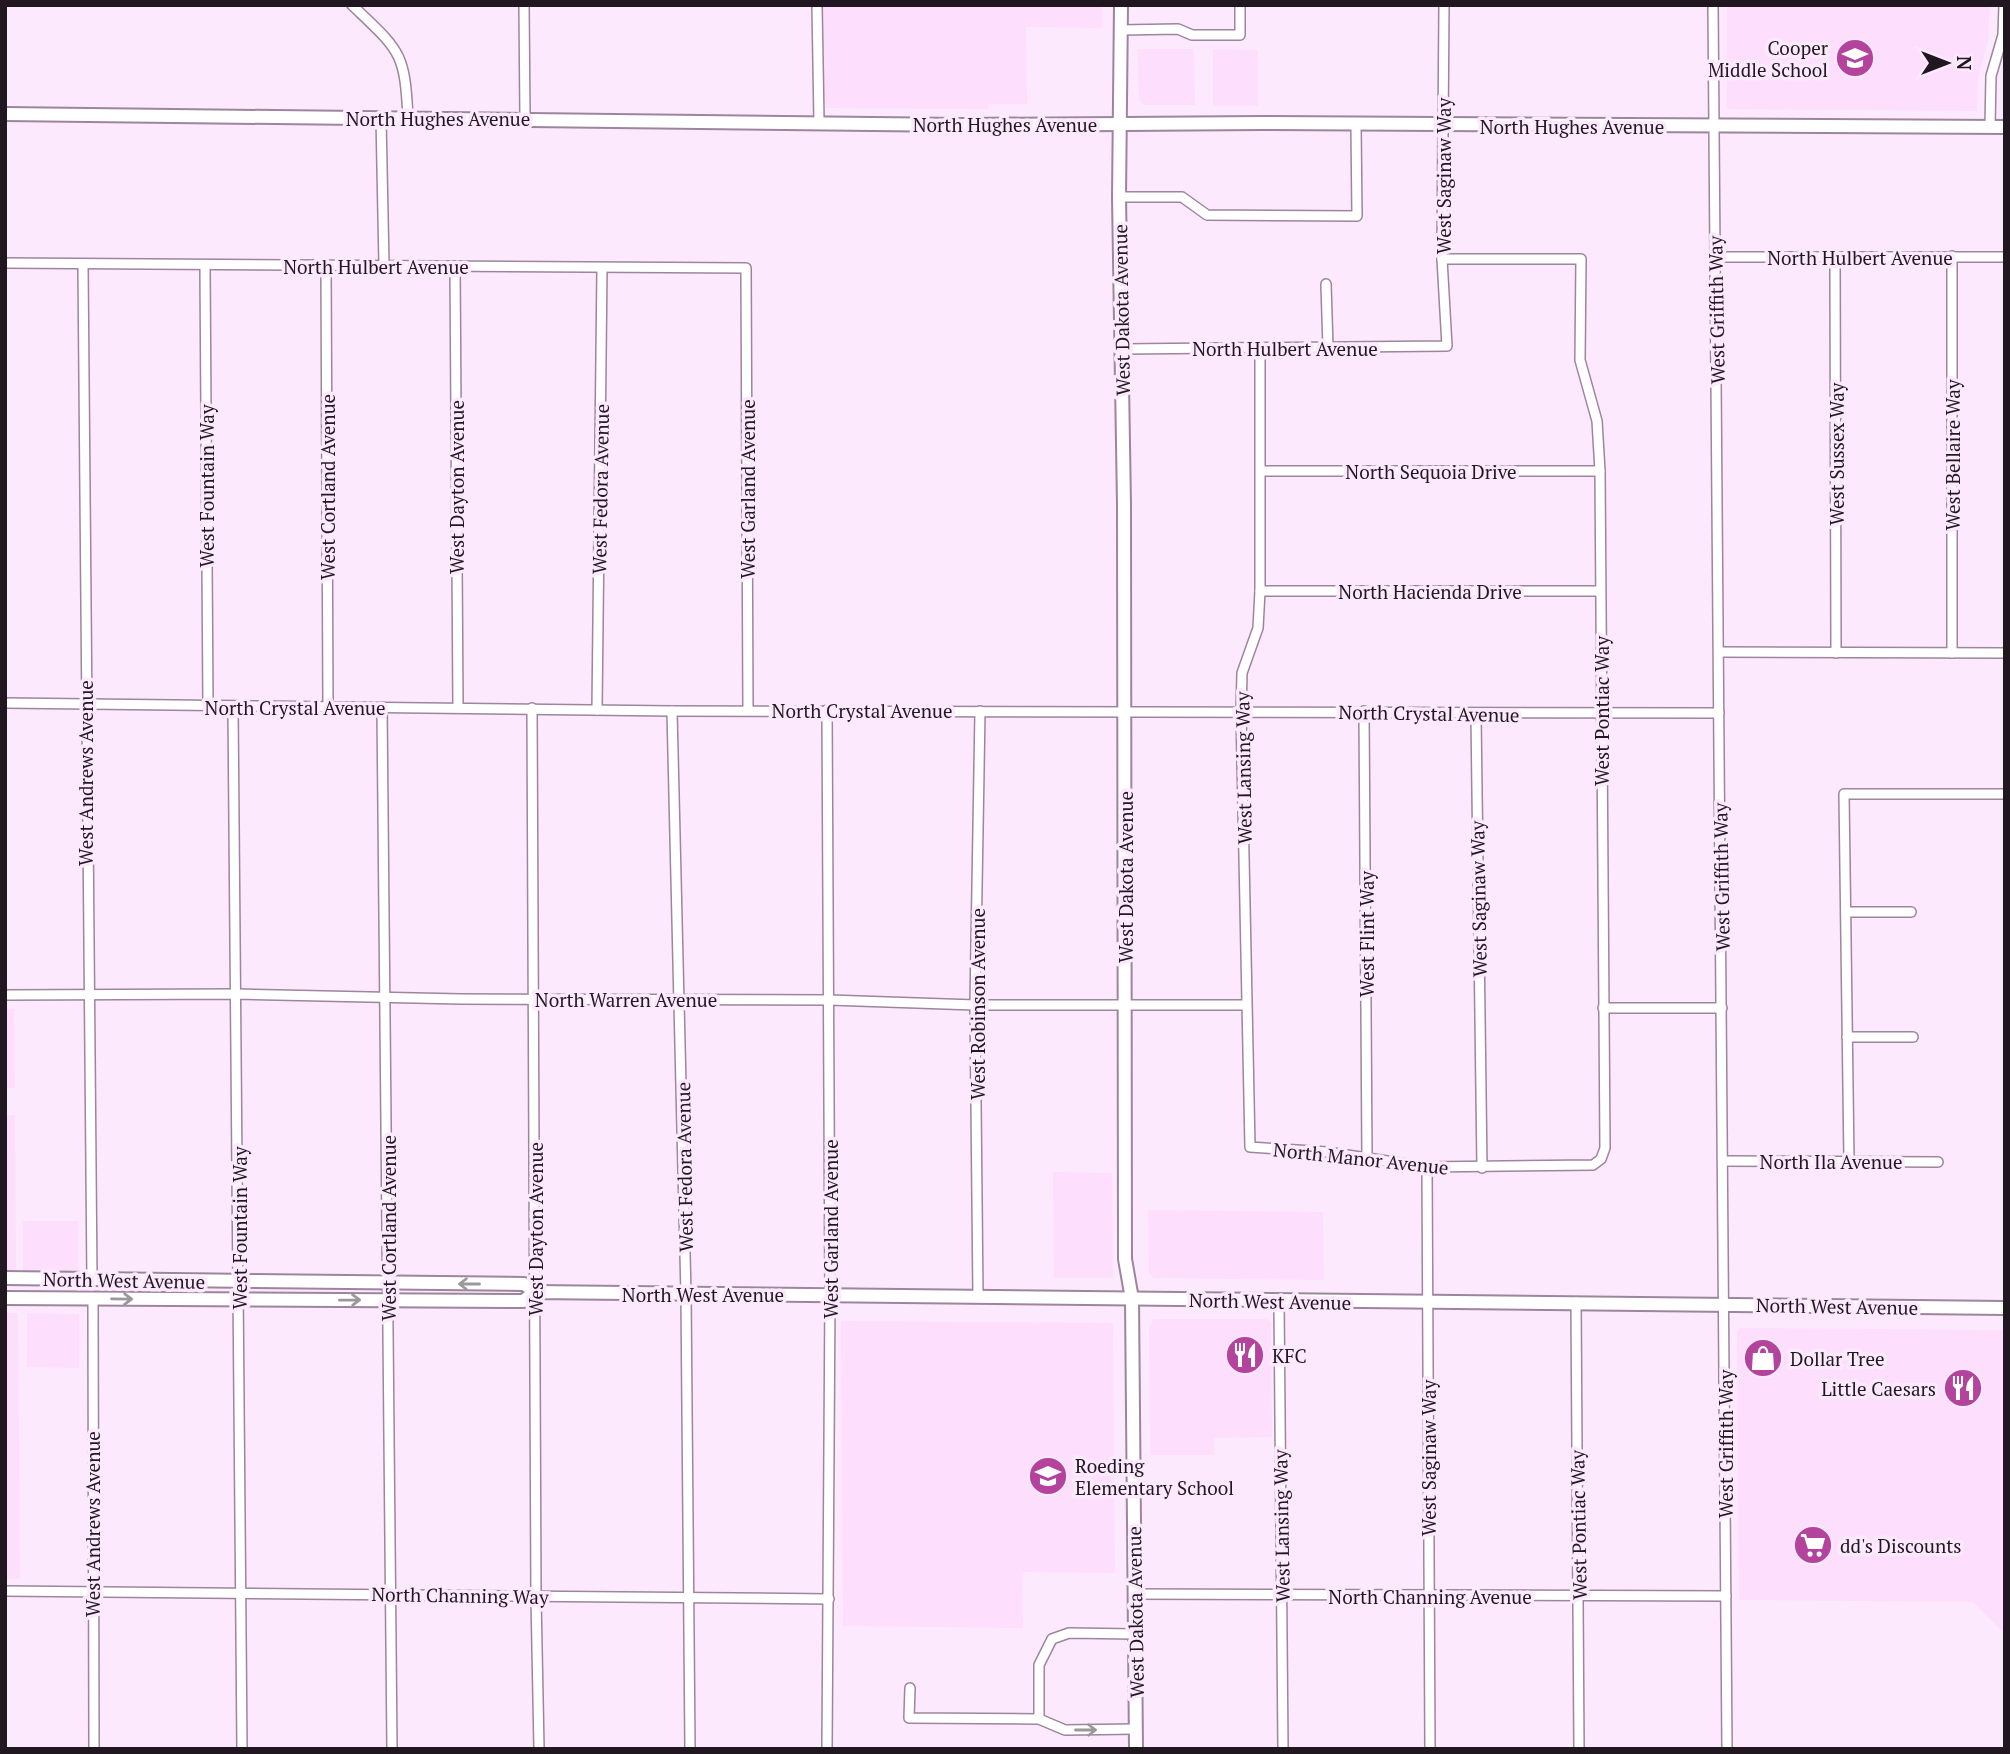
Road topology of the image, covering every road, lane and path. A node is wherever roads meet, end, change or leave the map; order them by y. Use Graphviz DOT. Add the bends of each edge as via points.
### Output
graph roads {
  1 [pos="352,5"];
  2 [pos="524,5"];
  3 [pos="817,5"];
  4 [pos="1121,5"];
  5 [pos="1240,5"];
  6 [pos="1444,5"];
  7 [pos="1713,5"];
  8 [pos="2004,5"];
  9 [pos="1121,30"];
  10 [pos="5,114"];
  11 [pos="381,118"];
  12 [pos="525,118"];
  13 [pos="408,119"];
  14 [pos="818,122"];
  15 [pos="1120,123"];
  16 [pos="1444,125"];
  17 [pos="1356,126"];
  18 [pos="1714,126"];
  19 [pos="1990,127"];
  20 [pos="2005,127"];
  21 [pos="1119,197"];
  22 [pos="1835,256"];
  23 [pos="1952,256"];
  24 [pos="1716,257"];
  25 [pos="2005,257"];
  26 [pos="1442,259"];
  27 [pos="5,263"];
  28 [pos="384,265"];
  29 [pos="83,266"];
  30 [pos="455,266"];
  31 [pos="205,267"];
  32 [pos="326,267"];
  33 [pos="602,268"];
  34 [pos="746,268"];
  35 [pos="1326,284"];
  36 [pos="1447,346"];
  37 [pos="1328,348"];
  38 [pos="1123,349"];
  39 [pos="1261,349"];
  40 [pos="1261,471"];
  41 [pos="1600,471"];
  42 [pos="1260,591"];
  43 [pos="1600,592"];
  44 [pos="1720,652"];
  45 [pos="1836,653"];
  46 [pos="1952,653"];
  47 [pos="2005,653"];
  48 [pos="5,703"];
  49 [pos="85,705"];
  50 [pos="208,706"];
  51 [pos="233,706"];
  52 [pos="328,707"];
  53 [pos="382,707"];
  54 [pos="458,707"];
  55 [pos="532,708"];
  56 [pos="748,709"];
  57 [pos="597,710"];
  58 [pos="827,710"];
  59 [pos="672,711"];
  60 [pos="980,711"];
  61 [pos="1364,711"];
  62 [pos="1241,712"];
  63 [pos="1125,713"];
  64 [pos="1601,713"];
  65 [pos="1719,713"];
  66 [pos="1476,715"];
  67 [pos="2005,794"];
  68 [pos="1847,912"];
  69 [pos="1911,912"];
  70 [pos="237,994"];
  71 [pos="5,995"];
  72 [pos="87,996"];
  73 [pos="387,996"];
  74 [pos="680,998"];
  75 [pos="536,999"];
  76 [pos="829,1000"];
  77 [pos="975,1005"];
  78 [pos="1246,1005"];
  79 [pos="1125,1006"];
  80 [pos="1603,1007"];
  81 [pos="1722,1008"];
  82 [pos="1847,1037"];
  83 [pos="1913,1037"];
  84 [pos="1250,1147"];
  85 [pos="1367,1158"];
  86 [pos="1723,1161"];
  87 [pos="1849,1161"];
  88 [pos="1938,1162"];
  89 [pos="1598,1163"];
  90 [pos="1427,1167"];
  91 [pos="1482,1168"];
  92 [pos="5,1278"];
  93 [pos="92,1280"];
  94 [pos="240,1282"];
  95 [pos="388,1284"];
  96 [pos="535,1292"];
  97 [pos="686,1295"];
  98 [pos="830,1295"];
  99 [pos="978,1297"];
  100 [pos="5,1298"];
  101 [pos="93,1298"];
  102 [pos="1132,1299"];
  103 [pos="388,1300"];
  104 [pos="240,1301"];
  105 [pos="1428,1301"];
  106 [pos="1576,1302"];
  107 [pos="1279,1303"];
  108 [pos="1724,1303"];
  109 [pos="2005,1308"];
  110 [pos="5,1591"];
  111 [pos="92,1593"];
  112 [pos="241,1593"];
  113 [pos="390,1593"];
  114 [pos="1134,1594"];
  115 [pos="1283,1595"];
  116 [pos="1578,1596"];
  117 [pos="536,1597"];
  118 [pos="1726,1597"];
  119 [pos="1428,1598"];
  120 [pos="688,1599"];
  121 [pos="828,1599"];
  122 [pos="1135,1634"];
  123 [pos="910,1688"];
  124 [pos="1039,1720"];
  125 [pos="1136,1730"];
  126 [pos="93,1749"];
  127 [pos="242,1749"];
  128 [pos="392,1749"];
  129 [pos="540,1749"];
  130 [pos="690,1749"];
  131 [pos="827,1749"];
  132 [pos="1136,1749"];
  133 [pos="1283,1749"];
  134 [pos="1430,1749"];
  135 [pos="1579,1749"];
  136 [pos="1727,1749"];
  1 -- 13 [label="street" via="396,49 406,73"];
  2 -- 12 [label="street"];
  3 -- 14 [label="street"];
  4 -- 9 [label="street, West Dakota Avenue"];
  5 -- 9 [label="street" via="1240,35"];
  6 -- 16 [label="street, West Saginaw Way"];
  7 -- 18 [label="street, West Griffith Way"];
  8 -- 19 [label="street" via="2003,35 1991,76"];
  9 -- 15 [label="street, West Dakota Avenue"];
  10 -- 11 [label="street, North Hughes Avenue"];
  11 -- 13 [label="street, North Hughes Avenue"];
  11 -- 28 [label="street"];
  12 -- 13 [label="street, North Hughes Avenue"];
  12 -- 14 [label="street, North Hughes Avenue"];
  14 -- 15 [label="street, North Hughes Avenue"];
  15 -- 17 [label="street, North Hughes Avenue"];
  15 -- 21 [label="street, West Dakota Avenue"];
  16 -- 17 [label="street, North Hughes Avenue"];
  16 -- 18 [label="street, North Hughes Avenue"];
  16 -- 26 [label="street, West Saginaw Way"];
  17 -- 21 [label="street" via="1357,216 1207,215 1182,197"];
  18 -- 19 [label="street, North Hughes Avenue"];
  18 -- 24 [label="street, West Griffith Way"];
  19 -- 20 [label="street, North Hughes Avenue"];
  21 -- 38 [label="street, West Dakota Avenue"];
  22 -- 23 [label="street, North Hulbert Avenue"];
  22 -- 24 [label="street, North Hulbert Avenue"];
  22 -- 45 [label="street, West Sussex Way"];
  23 -- 25 [label="street, North Hulbert Avenue"];
  23 -- 46 [label="street, West Bellaire Way"];
  24 -- 44 [label="street, West Griffith Way"];
  26 -- 36 [label="street, West Saginaw Way"];
  26 -- 41 [label="street, West Pontiac Way" via="1581,259 1580,360 1597,421"];
  27 -- 29 [label="street, North Hulbert Avenue"];
  28 -- 30 [label="street, North Hulbert Avenue"];
  28 -- 32 [label="street, North Hulbert Avenue"];
  29 -- 31 [label="street, North Hulbert Avenue"];
  29 -- 49 [label="street, West Andrews Avenue"];
  30 -- 33 [label="street, North Hulbert Avenue"];
  30 -- 54 [label="street, West Dayton Avenue"];
  31 -- 32 [label="street, North Hulbert Avenue"];
  31 -- 50 [label="street, West Fountain Way"];
  32 -- 52 [label="street, West Cortland Avenue"];
  33 -- 34 [label="street, North Hulbert Avenue"];
  33 -- 57 [label="street, West Fedora Avenue"];
  34 -- 56 [label="street, West Garland Avenue"];
  35 -- 37 [label="street"];
  36 -- 37 [label="street, North Hulbert Avenue"];
  37 -- 39 [label="street, North Hulbert Avenue"];
  38 -- 39 [label="street, North Hulbert Avenue"];
  38 -- 63 [label="street, West Dakota Avenue"];
  39 -- 40 [label="street, West Lansing Way"];
  40 -- 41 [label="street, North Sequoia Drive"];
  40 -- 42 [label="street, West Lansing Way"];
  41 -- 43 [label="street, West Pontiac Way"];
  42 -- 43 [label="street, North Hacienda Drive"];
  42 -- 62 [label="street, West Lansing Way" via="1258,628 1242,673"];
  43 -- 64 [label="street, West Pontiac Way"];
  44 -- 45 [label="street"];
  44 -- 65 [label="street, West Griffith Way"];
  45 -- 46 [label="street"];
  46 -- 47 [label="street"];
  48 -- 49 [label="street, North Crystal Avenue"];
  49 -- 50 [label="street, North Crystal Avenue"];
  49 -- 72 [label="street, West Andrews Avenue"];
  50 -- 51 [label="street, North Crystal Avenue"];
  51 -- 52 [label="street, North Crystal Avenue"];
  51 -- 70 [label="street, West Fountain Way"];
  52 -- 53 [label="street, North Crystal Avenue"];
  53 -- 54 [label="street, North Crystal Avenue"];
  53 -- 73 [label="street, West Cortland Avenue"];
  54 -- 55 [label="street, North Crystal Avenue"];
  55 -- 57 [label="street, North Crystal Avenue"];
  55 -- 75 [label="street, West Dayton Avenue"];
  56 -- 58 [label="street, North Crystal Avenue"];
  56 -- 59 [label="street, North Crystal Avenue"];
  57 -- 59 [label="street, North Crystal Avenue"];
  58 -- 60 [label="street, North Crystal Avenue"];
  58 -- 76 [label="street, West Garland Avenue"];
  59 -- 74 [label="street, West Fedora Avenue"];
  60 -- 63 [label="street, North Crystal Avenue"];
  60 -- 77 [label="street, West Robinson Avenue"];
  61 -- 62 [label="street, North Crystal Avenue"];
  61 -- 66 [label="street, North Crystal Avenue"];
  61 -- 85 [label="street, West Flint Way"];
  62 -- 63 [label="street, North Crystal Avenue"];
  62 -- 78 [label="street, West Lansing Way"];
  63 -- 79 [label="street, West Dakota Avenue"];
  64 -- 65 [label="street, North Crystal Avenue"];
  64 -- 66 [label="street, North Crystal Avenue"];
  64 -- 80 [label="street, West Pontiac Way"];
  65 -- 81 [label="street, West Griffith Way"];
  66 -- 91 [label="street, West Saginaw Way"];
  67 -- 68 [label="street" via="1843,794"];
  68 -- 69 [label="street"];
  68 -- 82 [label="street"];
  70 -- 72 [label="street, North Warren Avenue"];
  70 -- 73 [label="street, North Warren Avenue"];
  70 -- 94 [label="street, West Fountain Way"];
  71 -- 72 [label="street, North Warren Avenue"];
  72 -- 93 [label="street, West Andrews Avenue"];
  73 -- 75 [label="street, North Warren Avenue"];
  73 -- 95 [label="street, West Cortland Avenue"];
  74 -- 75 [label="street, North Warren Avenue"];
  74 -- 76 [label="street, North Warren Avenue"];
  74 -- 97 [label="street, West Fedora Avenue"];
  75 -- 96 [label="street, West Dayton Avenue"];
  76 -- 77 [label="street, North Warren Avenue"];
  76 -- 98 [label="street, West Garland Avenue"];
  77 -- 79 [label="street, North Warren Avenue"];
  77 -- 99 [label="street, West Robinson Avenue"];
  78 -- 79 [label="street, North Warren Avenue"];
  78 -- 84 [label="street, West Lansing Way"];
  79 -- 102 [label="street, West Dakota Avenue" via="1125,1259"];
  80 -- 81 [label="street"];
  80 -- 89 [label="street, West Pontiac Way" via="1605,1148"];
  81 -- 86 [label="street, West Griffith Way"];
  82 -- 83 [label="street"];
  82 -- 87 [label="street"];
  84 -- 85 [label="street, North Manor Avenue"];
  85 -- 90 [label="street, North Manor Avenue"];
  86 -- 87 [label="street, North Ila Avenue"];
  86 -- 108 [label="street, West Griffith Way"];
  87 -- 88 [label="street, North Ila Avenue"];
  89 -- 91 [label="street, North Manor Avenue" via="1587,1167"];
  90 -- 91 [label="street, North Manor Avenue"];
  90 -- 105 [label="street, West Saginaw Way"];
  92 -- 93 [label="street, North West Avenue"];
  93 -- 94 [label="street, North West Avenue"];
  94 -- 95 [label="street, North West Avenue"];
  94 -- 104 [label="street, West Fountain Way"];
  96 -- 95 [label="street, North West Avenue, one-way" via="524,1284"];
  95 -- 103 [label="street, West Cortland Avenue"];
  96 -- 97 [label="street, North West Avenue"];
  96 -- 103 [label="street, North West Avenue" via="523,1301"];
  96 -- 117 [label="street, West Dayton Avenue"];
  97 -- 98 [label="street, North West Avenue"];
  97 -- 120 [label="street, West Fedora Avenue"];
  98 -- 99 [label="street, North West Avenue"];
  98 -- 121 [label="street, West Garland Avenue"];
  99 -- 102 [label="street, North West Avenue"];
  100 -- 101 [label="street, North West Avenue"];
  101 -- 104 [label="street, North West Avenue, one-way"];
  101 -- 111 [label="street, West Andrews Avenue"];
  102 -- 107 [label="street, North West Avenue"];
  102 -- 114 [label="street, West Dakota Avenue"];
  104 -- 103 [label="street, North West Avenue, one-way"];
  103 -- 113 [label="street, West Cortland Avenue"];
  104 -- 112 [label="street, West Fountain Way"];
  105 -- 106 [label="street, North West Avenue"];
  105 -- 107 [label="street, North West Avenue"];
  105 -- 119 [label="street, West Saginaw Way"];
  106 -- 108 [label="street, North West Avenue"];
  106 -- 116 [label="street, West Pontiac Way"];
  107 -- 115 [label="street, West Lansing Way"];
  108 -- 109 [label="street, North West Avenue"];
  108 -- 118 [label="street, West Griffith Way"];
  110 -- 111 [label="street"];
  111 -- 112 [label="street, North Channing Way"];
  111 -- 126 [label="street, West Andrews Avenue"];
  112 -- 113 [label="street, North Channing Way"];
  112 -- 127 [label="street, West Fountain Way"];
  113 -- 117 [label="street, North Channing Way"];
  113 -- 128 [label="street, West Cortland Avenue"];
  114 -- 115 [label="street, North Channing Avenue"];
  114 -- 122 [label="street, West Dakota Avenue"];
  115 -- 119 [label="street, North Channing Avenue"];
  115 -- 133 [label="street, West Lansing Way"];
  116 -- 118 [label="street, North Channing Avenue"];
  116 -- 119 [label="street, North Channing Avenue"];
  116 -- 135 [label="street, West Pontiac Way"];
  117 -- 120 [label="street, North Channing Way"];
  117 -- 129 [label="street, West Dayton Avenue"];
  118 -- 136 [label="street, West Griffith Way"];
  119 -- 134 [label="street, West Saginaw Way"];
  120 -- 121 [label="street, North Channing Way"];
  120 -- 130 [label="street, West Fedora Avenue"];
  121 -- 131 [label="street, West Garland Avenue"];
  122 -- 124 [label="street" via="1069,1633 1052,1639 1040,1665"];
  122 -- 125 [label="street, West Dakota Avenue"];
  123 -- 124 [label="street" via="909,1718"];
  124 -- 125 [label="street, one-way" via="1065,1730"];
  125 -- 132 [label="street, West Dakota Avenue"];
}
